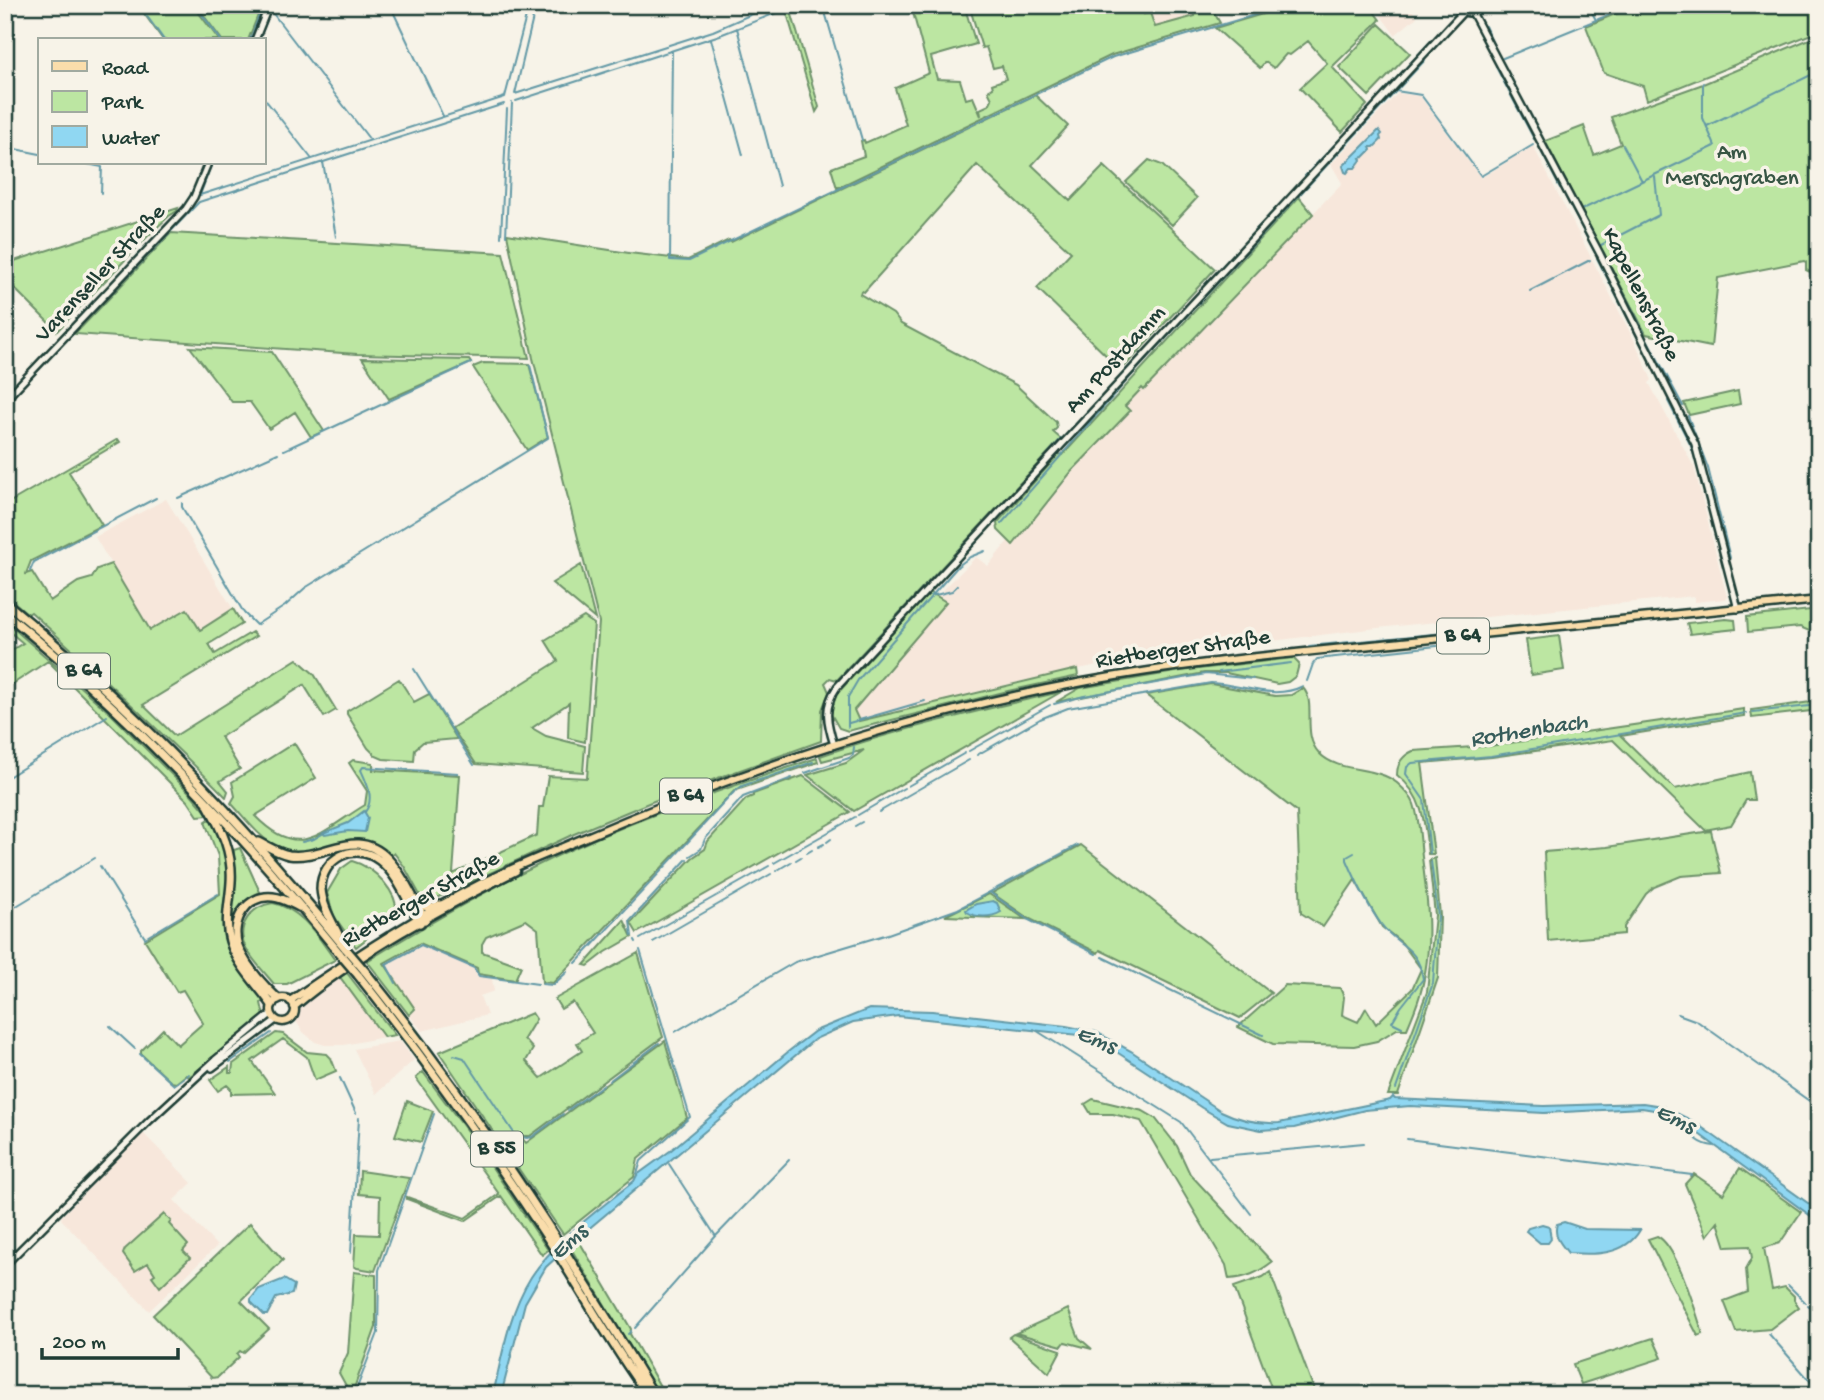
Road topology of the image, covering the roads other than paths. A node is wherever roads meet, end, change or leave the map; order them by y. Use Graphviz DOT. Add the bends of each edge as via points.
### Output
graph roads {
  1 [pos="269,5"];
  2 [pos="1476,5"];
  3 [pos="1461,8"];
  4 [pos="1472,12"];
  5 [pos="257,38"];
  6 [pos="208,164"];
  7 [pos="5,400"];
  8 [pos="1819,600"];
  9 [pos="5,603"];
  10 [pos="1738,608"];
  11 [pos="5,613"];
  12 [pos="834,745"];
  13 [pos="202,795"];
  14 [pos="252,837"];
  15 [pos="576,842"];
  16 [pos="416,904"];
  17 [pos="440,905"];
  18 [pos="306,911"];
  19 [pos="421,919"];
  20 [pos="343,949"];
  21 [pos="292,1004"];
  22 [pos="274,1010"];
  23 [pos="5,1265"];
  24 [pos="569,1265"];
  25 [pos="648,1395"];
  26 [pos="654,1395"];
  1 -- 5 [label="street"];
  2 -- 4 [label="street"];
  3 -- 4 [label="street"];
  3 -- 12 [label="street, Am Postdamm" via="837,687 827,716"];
  4 -- 10 [label="street, Kapellenstraße" via="1695,444"];
  6 -- 7 [label="street, Varenseller Straße" via="180,216"];
  8 -- 10 [label="main road, Rietberger Straße / B 64"];
  9 -- 14 [label="highway, B 64" via="134,716"];
  10 -- 12 [label="main road, Rietberger Straße / B 64" via="1229,660 1105,678 958,709"];
  11 -- 13 [label="highway, B 64" via="103,698"];
  12 -- 15 [label="main road, Rietberger Straße / B 64" via="675,800"];
  13 -- 18 [label="highway, B 55"];
  13 -- 22 [label="highway, B 64" via="229,853 229,939"];
  14 -- 16 [label="highway, B 64" via="289,855 352,843 372,847 390,861"];
  14 -- 20 [label="highway, B 55"];
  15 -- 17 [label="main road, Rietberger Straße / B 64"];
  15 -- 19 [label="main road, Rietberger Straße / B 64"];
  16 -- 17 [label="highway, B 64"];
  16 -- 19 [label="highway, B 64"];
  17 -- 19 [label="main road, Rietberger Straße / B 64"];
  18 -- 20 [label="highway, B 55"];
  18 -- 22 [label="highway, B 55" via="281,898 264,897 244,909 237,921 239,950"];
  19 -- 20 [label="highway, B 55" via="382,862 365,853 344,854 328,866 321,885"];
  19 -- 21 [label="main road, Rietberger Straße / B 64" via="352,958"];
  20 -- 24 [label="highway, B 55, bridge" via="437,1071"];
  21 -- 22 [label="main road"];
  21 -- 22 [label="main road, Rietberger Straße" via="294,1014 289,1020 282,1022"];
  22 -- 23 [label="street" via="142,1127"];
  24 -- 25 [label="highway, B 55"];
  24 -- 26 [label="highway, B 55"];
}
